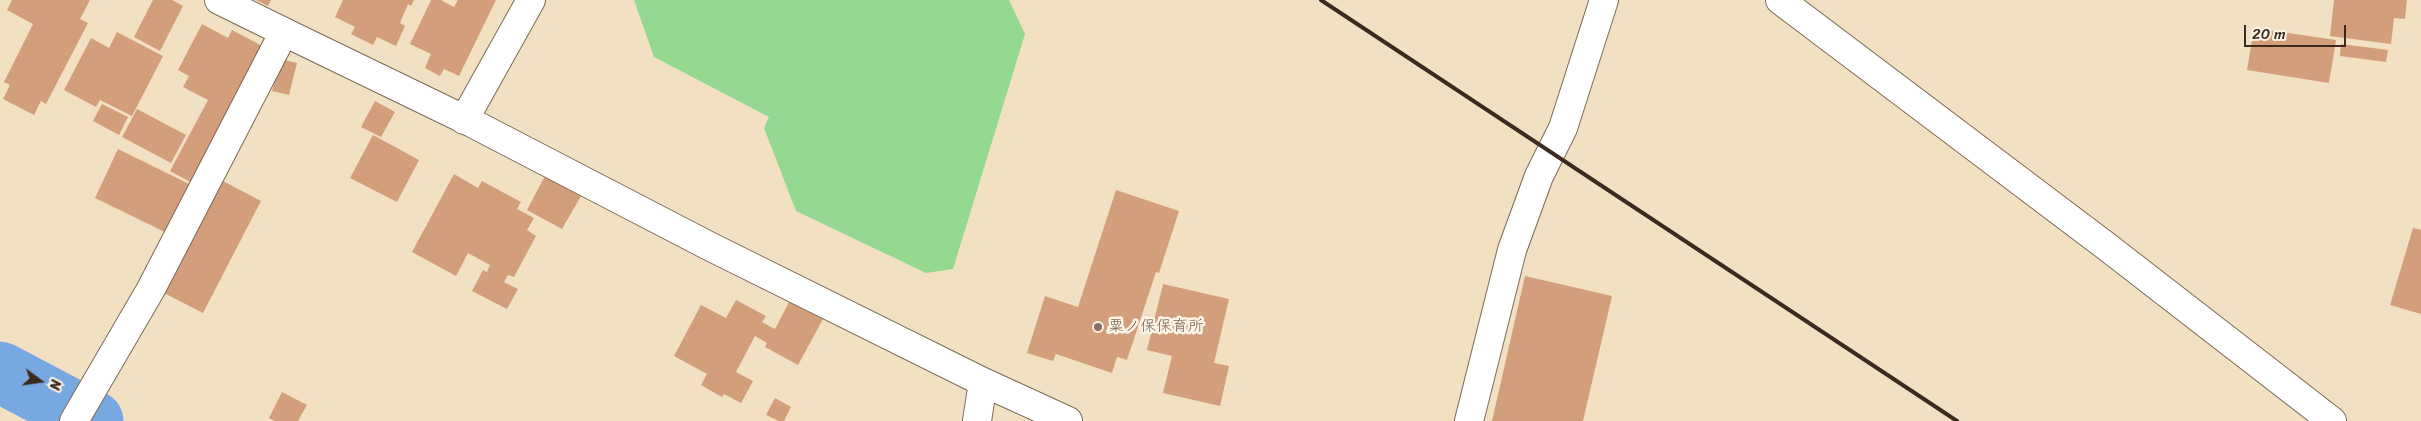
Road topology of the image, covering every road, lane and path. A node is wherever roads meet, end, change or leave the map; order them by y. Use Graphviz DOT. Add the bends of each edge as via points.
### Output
graph roads {
  1 [pos="219,0"];
  2 [pos="530,0"];
  3 [pos="1604,0"];
  4 [pos="1780,0"];
  5 [pos="284,32"];
  6 [pos="464,120"];
  7 [pos="983,382"];
  8 [pos="74,421"];
  9 [pos="977,421"];
  10 [pos="1068,421"];
  11 [pos="1469,421"];
  12 [pos="2332,421"];
  1 -- 5 [label="street"];
  2 -- 6 [label="street"];
  3 -- 11 [label="street" via="1563,128 1539,176 1512,250"];
  4 -- 12 [label="street"];
  5 -- 6 [label="street"];
  5 -- 8 [label="street" via="151,289"];
  6 -- 7 [label="street"];
  7 -- 9 [label="street"];
  7 -- 10 [label="street"];
}
